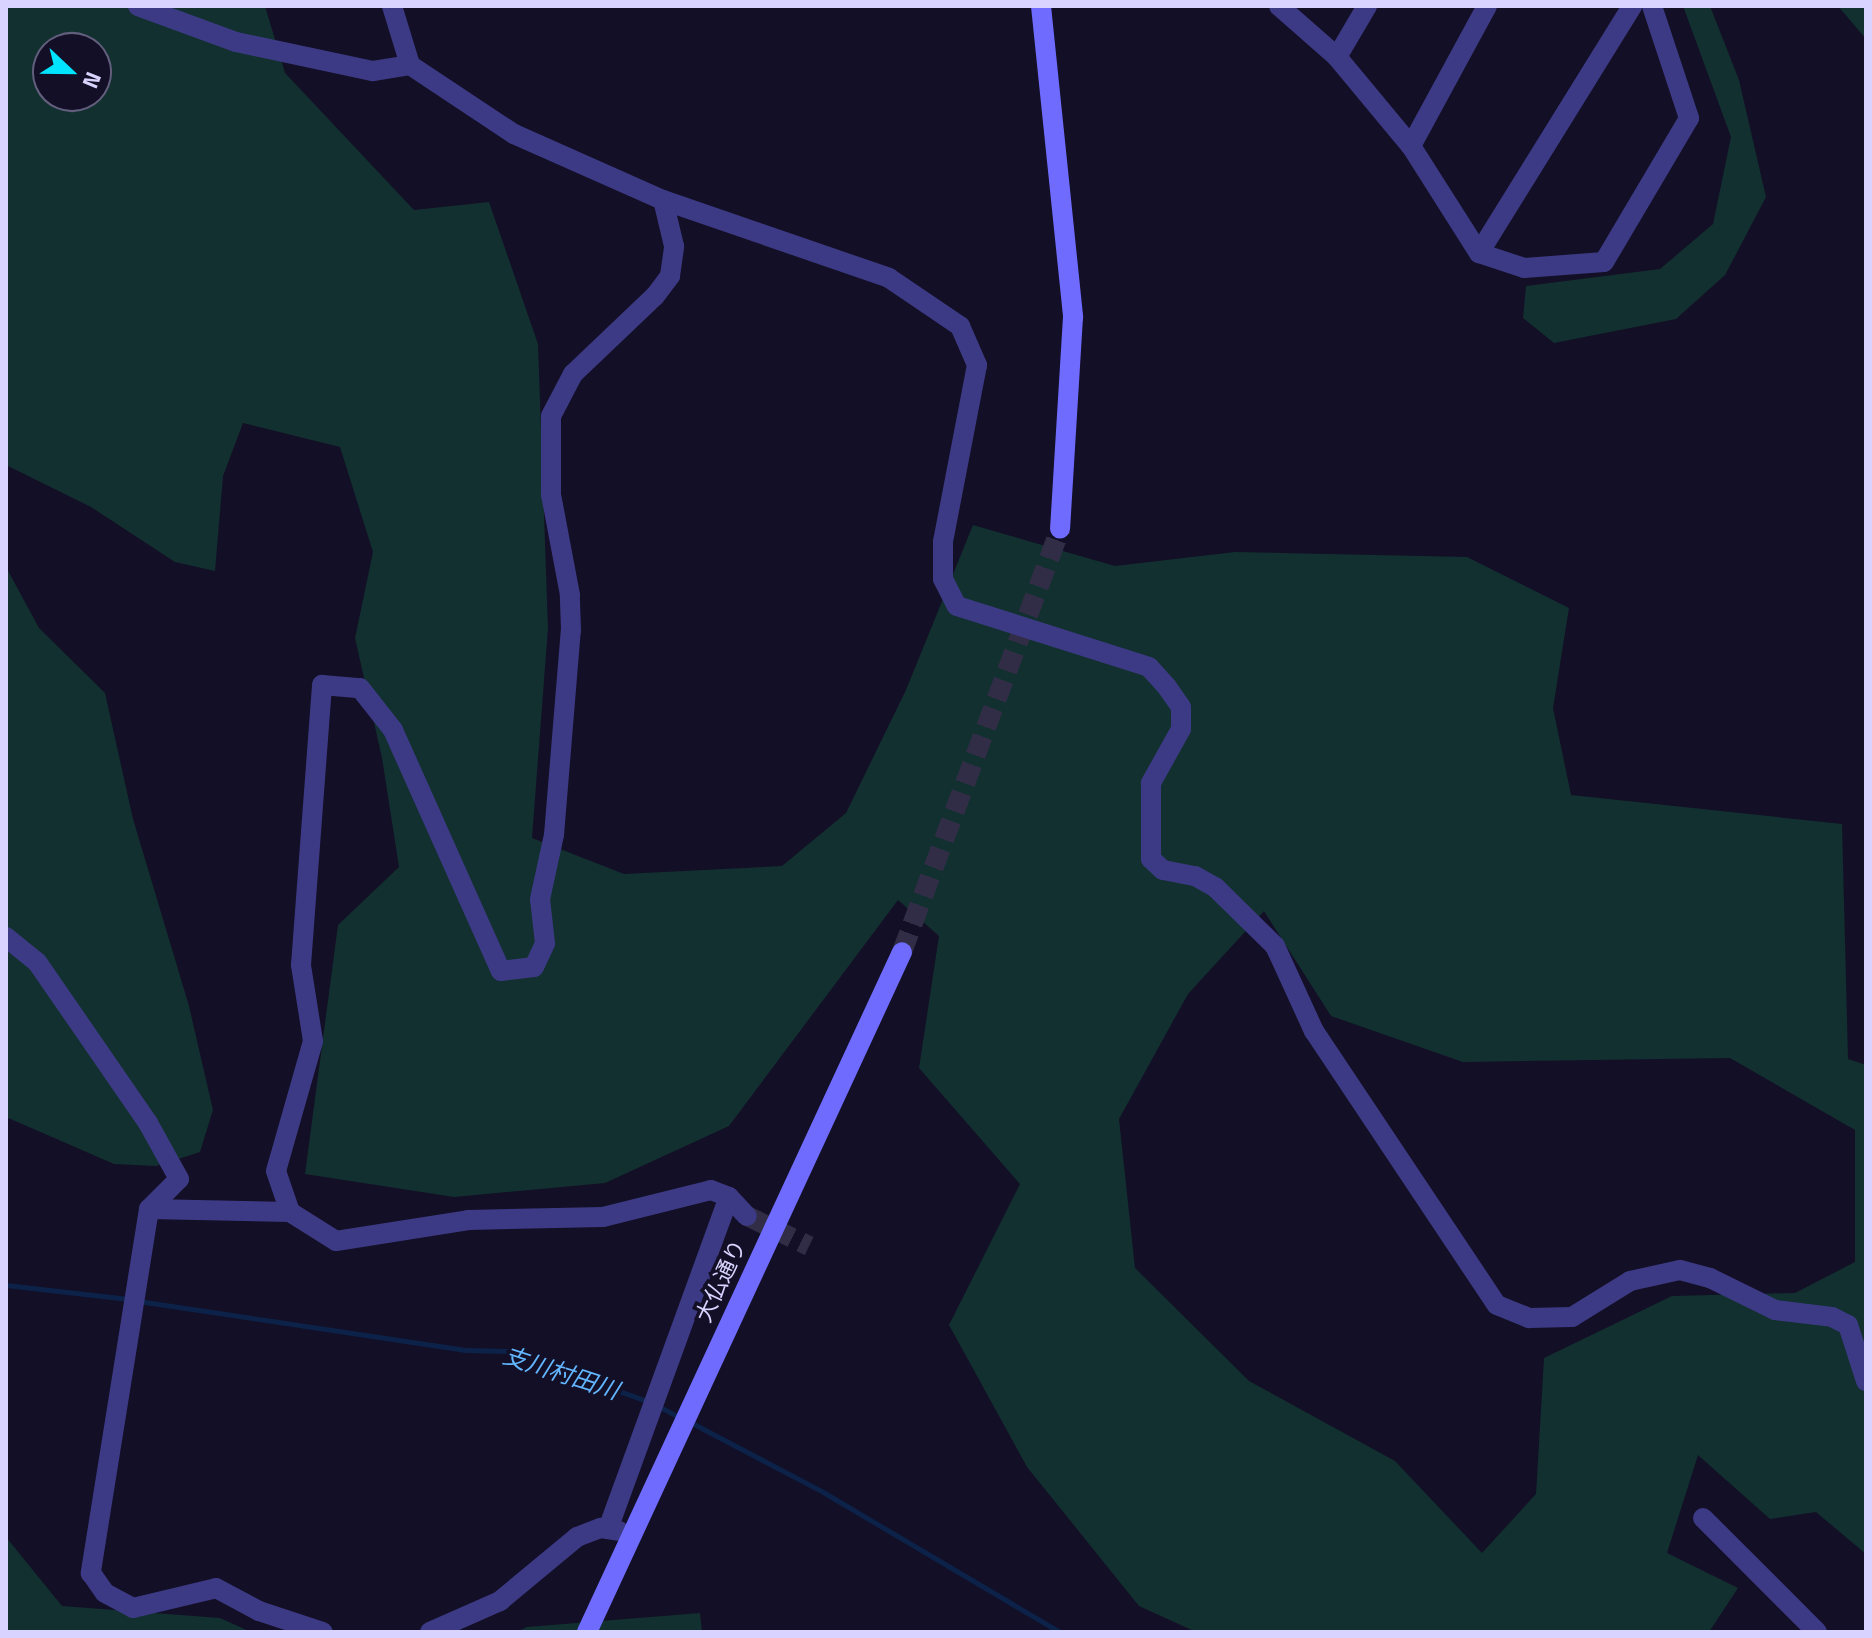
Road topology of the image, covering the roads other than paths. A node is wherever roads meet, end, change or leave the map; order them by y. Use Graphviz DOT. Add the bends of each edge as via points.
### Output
graph roads {
  1 [pos="138,6"];
  2 [pos="392,6"];
  3 [pos="1041,6"];
  4 [pos="1279,6"];
  5 [pos="1367,6"];
  6 [pos="1487,6"];
  7 [pos="1632,6"];
  8 [pos="1652,6"];
  9 [pos="1337,57"];
  10 [pos="410,65"];
  11 [pos="1411,146"];
  12 [pos="663,200"];
  13 [pos="1479,253"];
  14 [pos="1060,529"];
  15 [pos="6,937"];
  16 [pos="902,952"];
  17 [pos="729,1197"];
  18 [pos="149,1209"];
  19 [pos="290,1212"];
  20 [pos="747,1216"];
  21 [pos="1866,1381"];
  22 [pos="1703,1518"];
  23 [pos="608,1529"];
  24 [pos="631,1533"];
  25 [pos="1796,1625"];
  26 [pos="323,1632"];
  27 [pos="430,1632"];
  28 [pos="587,1632"];
  29 [pos="1817,1632"];
  1 -- 10 [label="street" via="236,42 281,52 373,71"];
  2 -- 10 [label="street"];
  3 -- 14 [label="street" via="1073,317"];
  4 -- 9 [label="street"];
  5 -- 9 [label="street"];
  6 -- 11 [label="street"];
  7 -- 13 [label="street"];
  8 -- 13 [label="street" via="1689,118 1604,262 1524,268"];
  9 -- 11 [label="street"];
  10 -- 12 [label="street" via="514,134"];
  11 -- 13 [label="street"];
  12 -- 19 [label="street" via="674,246 670,276 573,374 551,416 551,494 570,595 571,630 554,835 540,899 545,943 534,967 501,971 393,730 360,688 322,685 301,965 313,1041 276,1171"];
  12 -- 21 [label="street" via="889,278 960,326 977,365 943,542 943,579 957,606 1149,667 1167,687 1181,707 1181,729 1151,783 1151,859 1163,870 1195,876 1215,887 1275,946 1314,1031 1497,1305 1529,1318 1572,1317 1630,1281 1680,1270 1710,1278 1775,1310 1832,1317 1848,1325"];
  15 -- 18 [label="street" via="37,962 148,1123 179,1179"];
  16 -- 24 [label="street, 大仏通り"];
  17 -- 19 [label="street" via="711,1190 603,1217 468,1220 336,1241"];
  17 -- 20 [label="street"];
  17 -- 23 [label="street"];
  18 -- 19 [label="street"];
  18 -- 26 [label="street" via="91,1573 105,1593 133,1608 216,1588 259,1611"];
  22 -- 25 [label="street" via="1745,1556"];
  23 -- 24 [label="street"];
  23 -- 27 [label="street" via="577,1537 500,1601"];
  24 -- 28 [label="street, 大仏通り"];
  25 -- 29 [label="street"];
}
